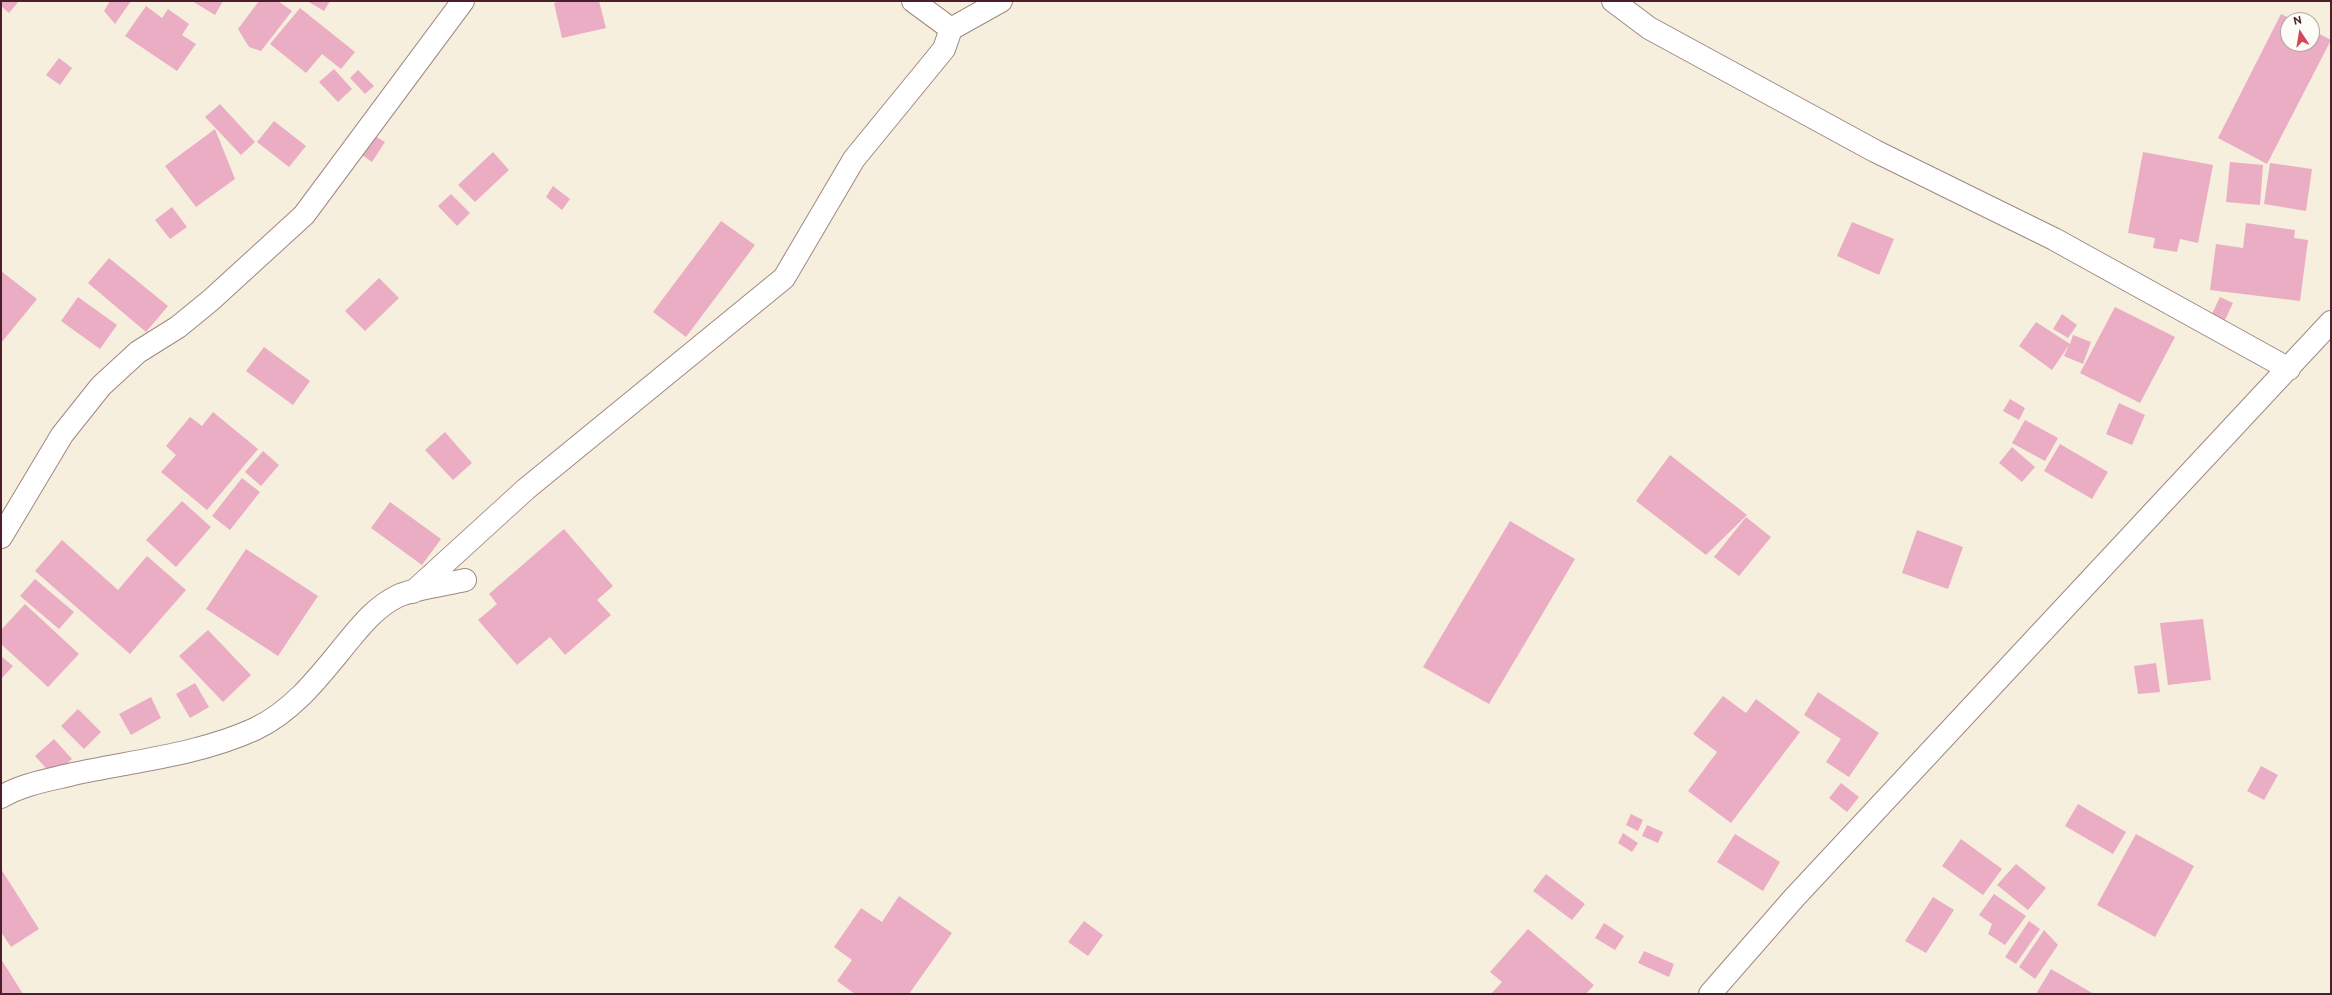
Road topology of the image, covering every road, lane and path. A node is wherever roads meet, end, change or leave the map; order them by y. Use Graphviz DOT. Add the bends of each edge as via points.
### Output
graph roads {
  1 [pos="463,1"];
  2 [pos="913,1"];
  3 [pos="1001,1"];
  4 [pos="1613,1"];
  5 [pos="950,29"];
  6 [pos="2331,322"];
  7 [pos="2289,369"];
  8 [pos="1,537"];
  9 [pos="465,580"];
  10 [pos="413,592"];
  11 [pos="1,797"];
  12 [pos="1710,994"];
  1 -- 8 [label="street" via="304,215 211,300 178,326 138,352 101,386 62,435"];
  2 -- 5 [label="street"];
  3 -- 5 [label="street"];
  4 -- 7 [label="street" via="1648,28 1875,151 2054,239"];
  5 -- 10 [label="street" via="944,49 854,159 784,278 526,489"];
  6 -- 7 [label="street"];
  7 -- 12 [label="street" via="1805,887"];
  9 -- 10 [label="street"];
  10 -- 11 [label="street" via="399,595 380,607 310,688 281,714 254,729 202,747 47,780 11,791"];
}
